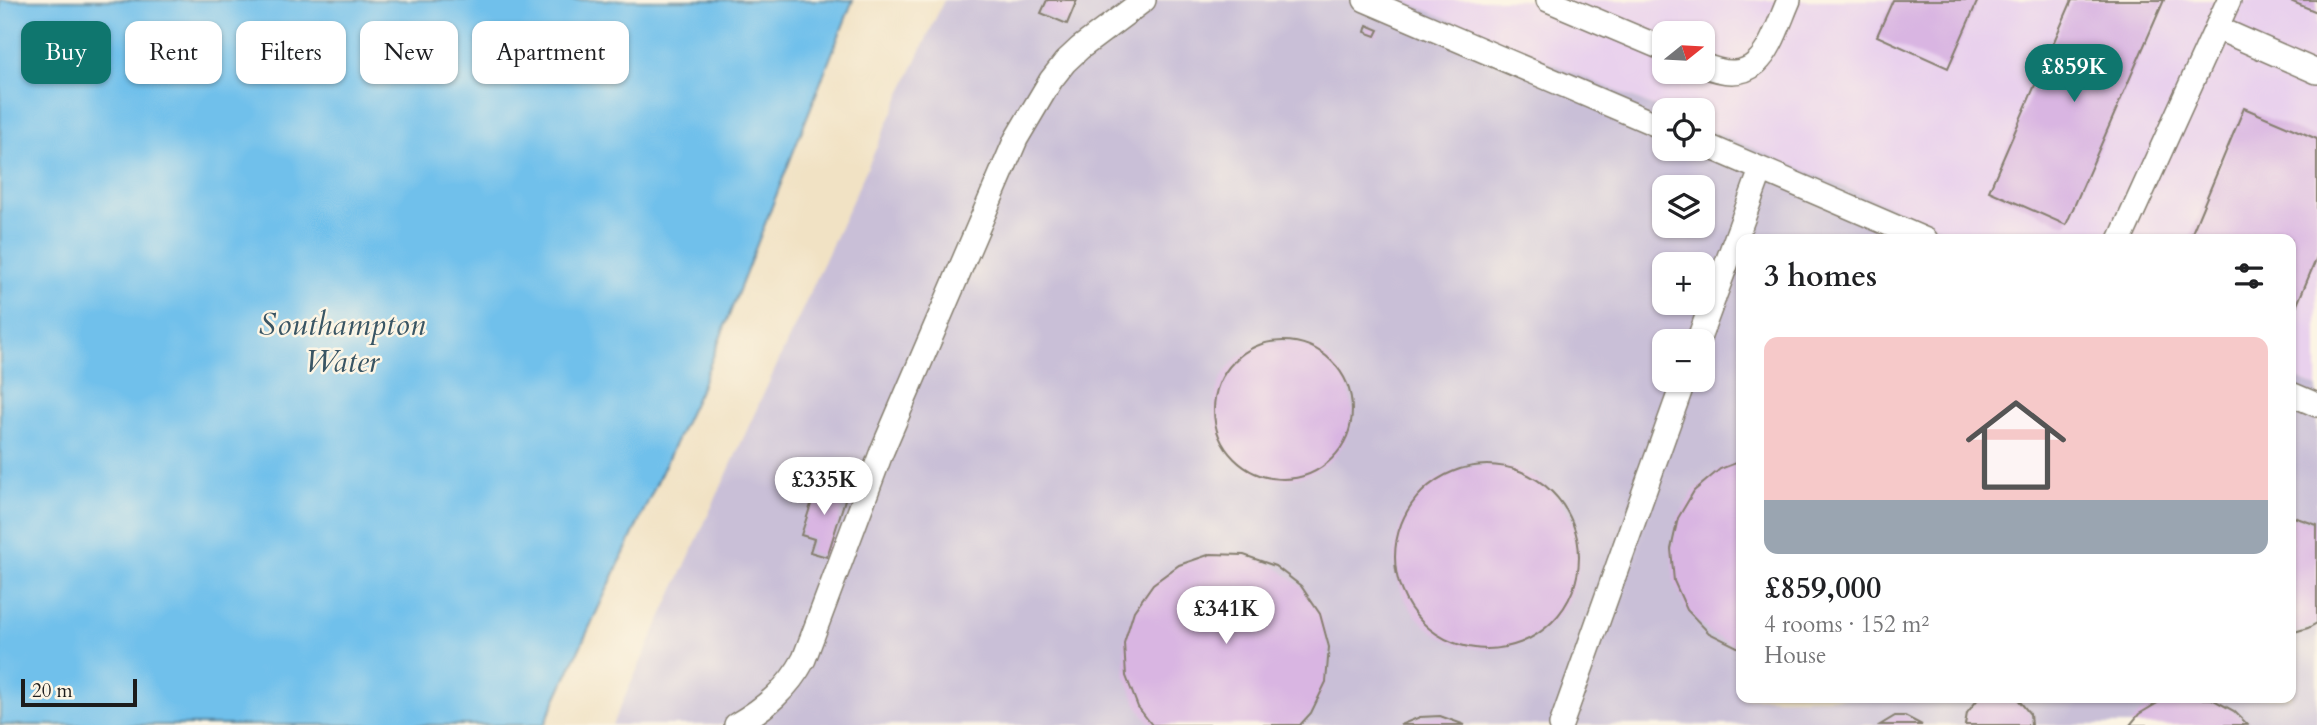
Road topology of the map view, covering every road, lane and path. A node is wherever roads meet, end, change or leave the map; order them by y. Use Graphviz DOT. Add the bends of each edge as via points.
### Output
graph roads {
  1 [pos="1144,0"];
  2 [pos="1365,0"];
  3 [pos="1548,0"];
  4 [pos="1789,0"];
  5 [pos="2229,0"];
  6 [pos="2217,28"];
  7 [pos="1652,44"];
  8 [pos="1715,71"];
  9 [pos="2317,72"];
  10 [pos="1652,123"];
  11 [pos="1715,149"];
  12 [pos="1761,170"];
  13 [pos="1737,234"];
  14 [pos="1912,234"];
  15 [pos="2123,234"];
  16 [pos="1736,238"];
  17 [pos="1702,329"];
  18 [pos="1680,392"];
  19 [pos="2296,396"];
  20 [pos="2317,405"];
  21 [pos="745,724"];
  22 [pos="1560,725"];
  1 -- 21 [label="lane" via="1066,62 1016,139 882,451 804,659 785,688"];
  2 -- 10 [label="lane"];
  3 -- 7 [label="lane"];
  4 -- 8 [label="lane" via="1763,57 1750,69 1735,74"];
  5 -- 6 [label="lane"];
  6 -- 9 [label="lane"];
  6 -- 15 [label="lane"];
  11 -- 12 [label="lane"];
  12 -- 13 [label="lane"];
  12 -- 14 [label="lane"];
  16 -- 17 [label="lane"];
  18 -- 22 [label="lane"];
  19 -- 20 [label="lane"];
}
